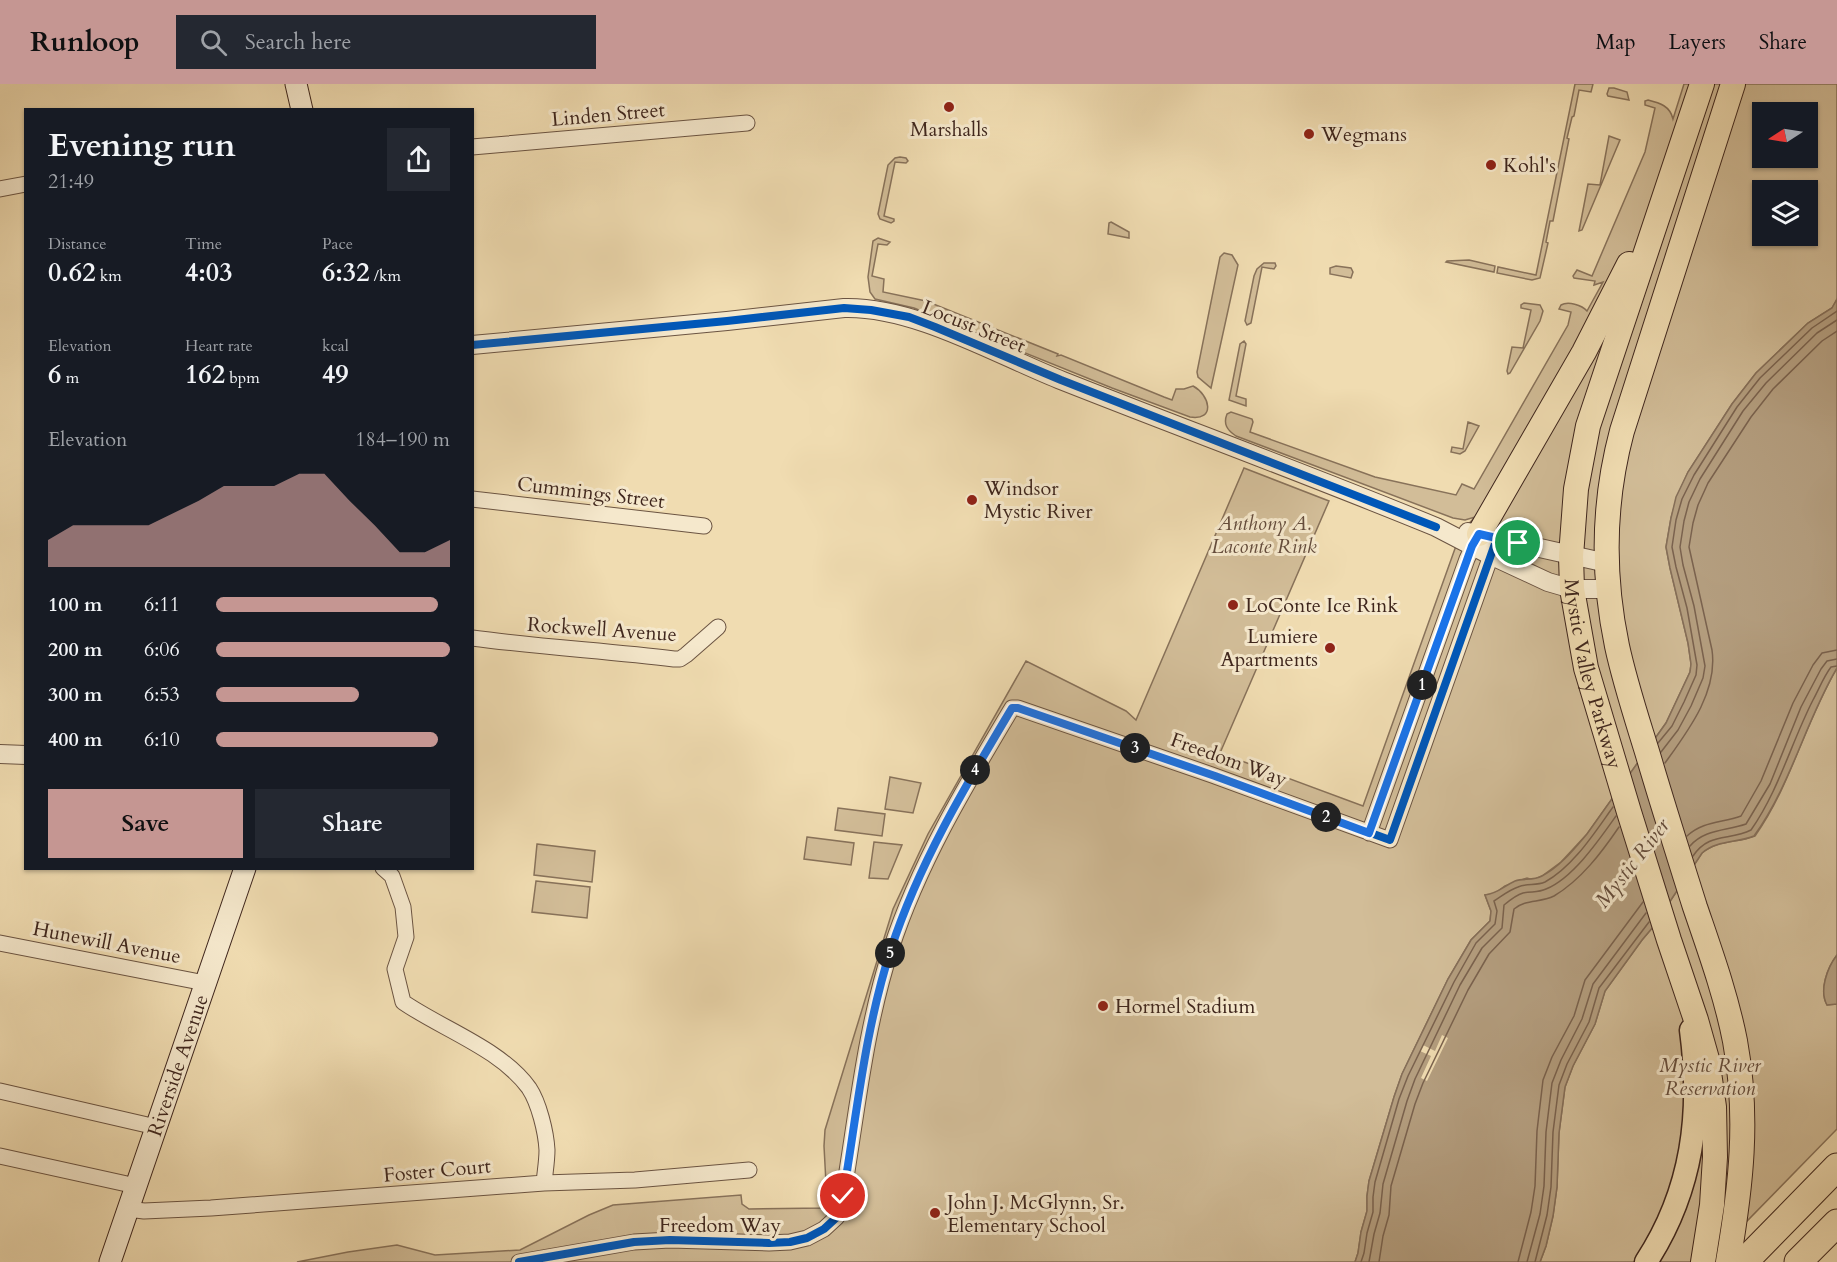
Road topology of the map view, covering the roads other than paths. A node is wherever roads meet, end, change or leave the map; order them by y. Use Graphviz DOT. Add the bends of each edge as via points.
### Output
graph roads {
  1 [pos="296,84"];
  2 [pos="1702,84"];
  3 [pos="1733,84"];
  4 [pos="302,108"];
  5 [pos="747,123"];
  6 [pos="474,147"];
  7 [pos="24,184"];
  8 [pos="1670,184"];
  9 [pos="0,189"];
  10 [pos="474,345"];
  11 [pos="474,499"];
  12 [pos="704,526"];
  13 [pos="1484,543"];
  14 [pos="1571,556"];
  15 [pos="1607,563"];
  16 [pos="1572,589"];
  17 [pos="1609,589"];
  18 [pos="718,627"];
  19 [pos="474,638"];
  20 [pos="0,754"];
  21 [pos="24,755"];
  22 [pos="1369,833"];
  23 [pos="244,870"];
  24 [pos="385,870"];
  25 [pos="1669,940"];
  26 [pos="0,943"];
  27 [pos="205,983"];
  28 [pos="0,1091"];
  29 [pos="156,1126"];
  30 [pos="0,1156"];
  31 [pos="1837,1167"];
  32 [pos="749,1170"];
  33 [pos="544,1183"];
  34 [pos="136,1186"];
  35 [pos="128,1209"];
  36 [pos="1837,1223"];
  37 [pos="110,1262"];
  38 [pos="519,1262"];
  39 [pos="1646,1262"];
  40 [pos="1703,1262"];
  41 [pos="1728,1262"];
  42 [pos="1744,1262"];
  43 [pos="1798,1262"];
  1 -- 4 [label="main road"];
  2 -- 8 [label="highway, Mystic Valley Parkway"];
  3 -- 15 [label="highway, Mystic Valley Parkway" via="1620,439 1608,504"];
  5 -- 6 [label="street, Linden Street"];
  7 -- 9 [label="street"];
  8 -- 13 [label="highway"];
  8 -- 14 [label="highway, Mystic Valley Parkway" via="1587,432 1576,489"];
  10 -- 13 [label="street, Locust Street" via="837,308 858,307 909,317 1082,389"];
  11 -- 12 [label="street, Cummings Street"];
  13 -- 14 [label="street, Locust Street"];
  13 -- 16 [label="street, Locust Street" via="1548,582"];
  13 -- 22 [label="street"];
  13 -- 22 [label="street, Freedom Way" via="1390,840"];
  14 -- 15 [label="street, Locust Street"];
  14 -- 16 [label="highway, Mystic Valley Parkway"];
  15 -- 17 [label="highway, Mystic Valley Parkway"];
  16 -- 17 [label="street, Locust Street"];
  16 -- 25 [label="highway, Mystic Valley Parkway" via="1586,668"];
  17 -- 41 [label="highway, Mystic Valley Parkway" via="1617,645 1632,704 1735,1042 1743,1141"];
  18 -- 19 [label="street, Rockwell Avenue" via="686,655 674,659"];
  20 -- 21 [label="street"];
  22 -- 38 [label="street, Freedom Way" via="1012,708 929,856 891,950 868,1035 837,1217 824,1229 790,1242 634,1242"];
  23 -- 27 [label="main road, Riverside Avenue"];
  24 -- 33 [label="street" via="392,876 403,907 406,938 395,969 403,1002 511,1068 530,1089 542,1120 547,1151"];
  25 -- 39 [label="main road, Mystic Valley Parkway" via="1689,1014 1696,1113 1681,1188"];
  25 -- 40 [label="highway" via="1702,1042 1714,1107 1714,1181"];
  26 -- 27 [label="street, Hunewill Avenue"];
  27 -- 29 [label="main road, Riverside Avenue"];
  28 -- 29 [label="street"];
  29 -- 34 [label="main road, Riverside Avenue"];
  30 -- 34 [label="street"];
  31 -- 42 [label="highway"];
  32 -- 33 [label="street, Foster Court"];
  33 -- 35 [label="street, Foster Court" via="211,1208"];
  34 -- 35 [label="main road, Riverside Avenue"];
  35 -- 37 [label="main road, Riverside Avenue"];
  36 -- 43 [label="highway"];
}
